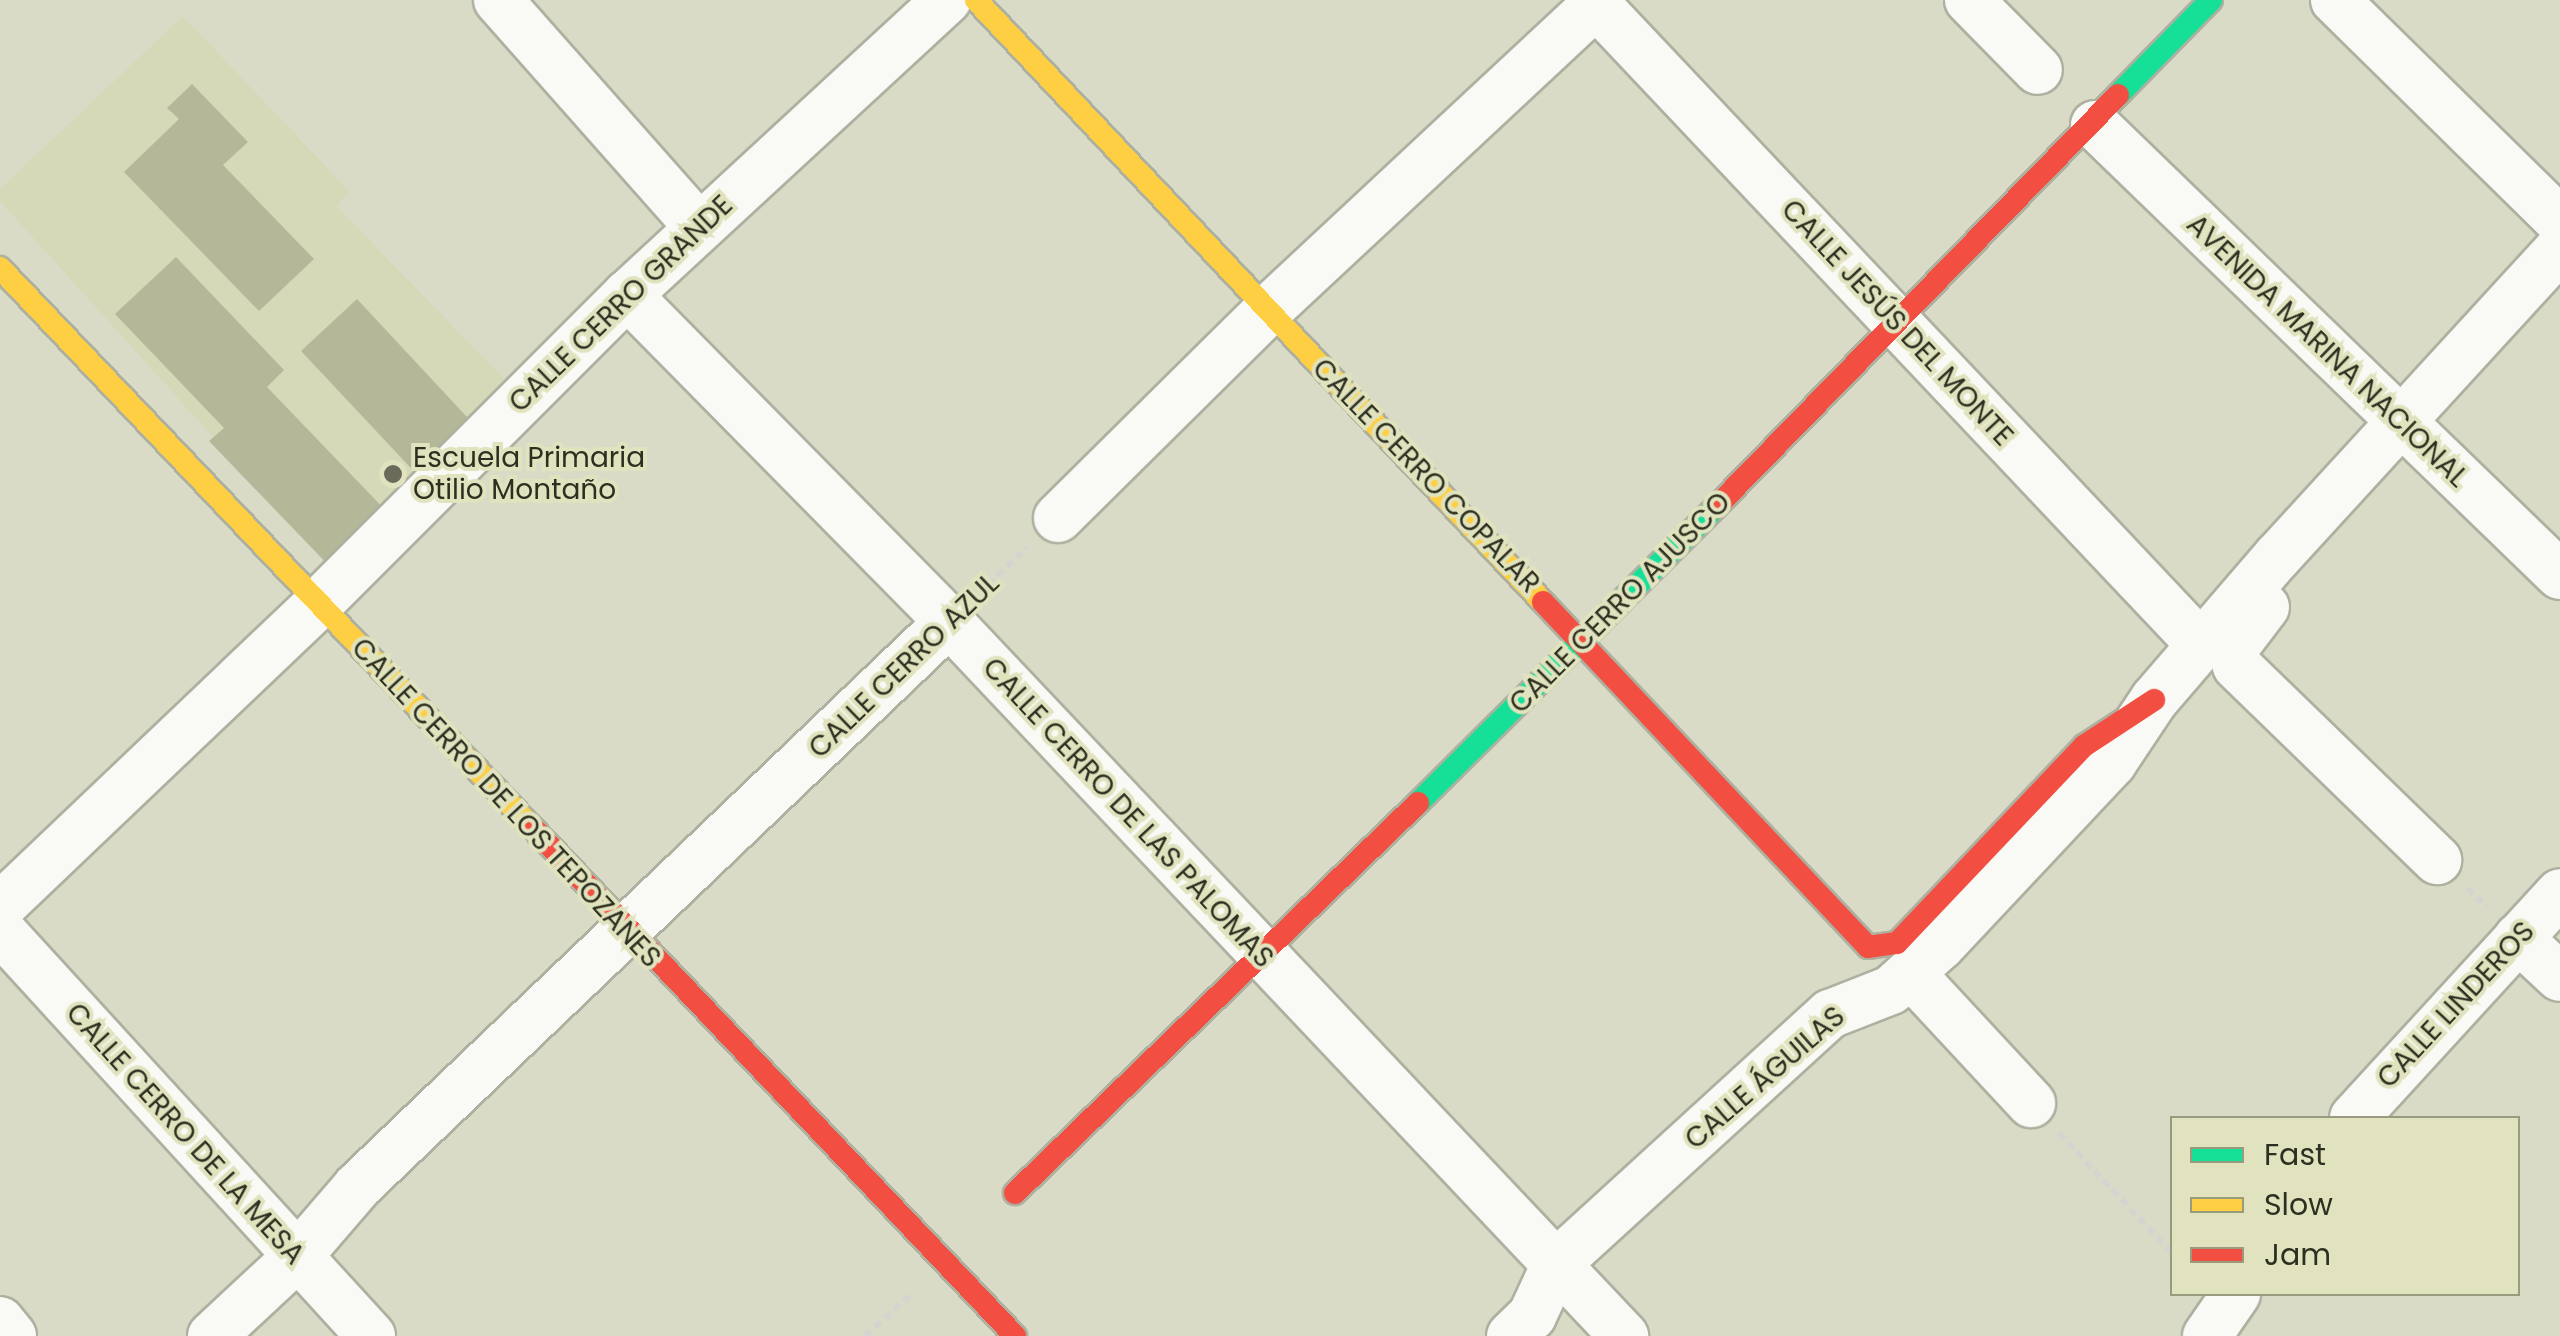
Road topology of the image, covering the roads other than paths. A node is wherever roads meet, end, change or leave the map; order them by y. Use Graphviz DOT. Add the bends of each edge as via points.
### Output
graph roads {
  1 [pos="498,0"];
  2 [pos="947,0"];
  3 [pos="976,0"];
  4 [pos="1969,0"];
  5 [pos="2211,0"];
  6 [pos="2335,0"];
  7 [pos="1596,2"];
  8 [pos="2038,70"];
  9 [pos="2096,125"];
  10 [pos="2560,221"];
  11 [pos="700,228"];
  12 [pos="2560,248"];
  13 [pos="3,278"];
  14 [pos="627,295"];
  15 [pos="1267,310"];
  16 [pos="1898,325"];
  17 [pos="2400,423"];
  18 [pos="2320,509"];
  19 [pos="1058,518"];
  20 [pos="2560,575"];
  21 [pos="318,604"];
  22 [pos="949,622"];
  23 [pos="1584,642"];
  24 [pos="2202,646"];
  25 [pos="2437,860"];
  26 [pos="2560,893"];
  27 [pos="0,907"];
  28 [pos="0,930"];
  29 [pos="628,932"];
  30 [pos="2518,938"];
  31 [pos="1259,954"];
  32 [pos="1895,962"];
  33 [pos="2560,977"];
  34 [pos="2031,1103"];
  35 [pos="2356,1116"];
  36 [pos="1015,1193"];
  37 [pos="297,1257"];
  38 [pos="1556,1264"];
  39 [pos="2235,1296"];
  40 [pos="0,1320"];
  41 [pos="12,1336"];
  42 [pos="212,1336"];
  43 [pos="371,1336"];
  44 [pos="1014,1336"];
  45 [pos="1511,1336"];
  46 [pos="1624,1336"];
  47 [pos="2207,1336"];
  1 -- 11 [label="street"];
  2 -- 11 [label="street, CALLE CERRO GRANDE"];
  3 -- 15 [label="street, CALLE CERRO COPALAR"];
  4 -- 8 [label="street"];
  5 -- 9 [label="street, CALLE CERRO AJUSCO"];
  6 -- 10 [label="street"];
  7 -- 15 [label="street"];
  7 -- 16 [label="street, CALLE JESÚS DEL MONTE"];
  9 -- 16 [label="street, CALLE CERRO AJUSCO"];
  9 -- 17 [label="street, AVENIDA MARINA NACIONAL"];
  11 -- 14 [label="street, CALLE CERRO GRANDE"];
  12 -- 17 [label="street, CALLE ÁGUILAS"];
  13 -- 21 [label="street, CALLE CERRO DE LOS TEPOZANES"];
  14 -- 21 [label="street, CALLE CERRO GRANDE"];
  14 -- 22 [label="street, CALLE CERRO DE LAS PALOMAS"];
  15 -- 19 [label="street"];
  15 -- 23 [label="street, CALLE CERRO COPALAR"];
  16 -- 23 [label="street, CALLE CERRO AJUSCO"];
  16 -- 24 [label="street, CALLE JESÚS DEL MONTE"];
  17 -- 18 [label="street, CALLE ÁGUILAS"];
  17 -- 20 [label="street, AVENIDA MARINA NACIONAL"];
  18 -- 24 [label="street, CALLE ÁGUILAS"];
  18 -- 25 [label="street" via="2309,542 2236,644 2234,660"];
  21 -- 27 [label="street, CALLE CERRO GRANDE"];
  21 -- 29 [label="street, CALLE CERRO DE LOS TEPOZANES"];
  22 -- 29 [label="street, CALLE CERRO AZUL"];
  22 -- 31 [label="street, CALLE CERRO DE LAS PALOMAS"];
  23 -- 31 [label="street, CALLE CERRO AJUSCO"];
  23 -- 32 [label="street, CALLE CERRO COPALAR" via="1858,940"];
  24 -- 32 [label="street, CALLE ÁGUILAS" via="2154,700 2112,763"];
  26 -- 30 [label="street, CALLE LINDEROS"];
  28 -- 37 [label="street, CALLE CERRO DE LA MESA"];
  29 -- 37 [label="street, CALLE CERRO AZUL" via="358,1186"];
  29 -- 44 [label="street, CALLE CERRO DE LOS TEPOZANES"];
  30 -- 33 [label="street"];
  30 -- 35 [label="street, CALLE LINDEROS"];
  31 -- 36 [label="street, CALLE CERRO AJUSCO"];
  31 -- 38 [label="street, CALLE CERRO DE LAS PALOMAS"];
  32 -- 34 [label="street, CALLE CERRO COPALAR"];
  32 -- 38 [label="street, CALLE ÁGUILAS"];
  37 -- 42 [label="street, CALLE CERRO AZUL"];
  37 -- 43 [label="street, CALLE CERRO DE LA MESA"];
  38 -- 45 [label="street, CALLE ÁGUILAS" via="1532,1316"];
  38 -- 46 [label="street, CALLE CERRO DE LAS PALOMAS"];
  39 -- 47 [label="street"];
  40 -- 41 [label="street"];
}
